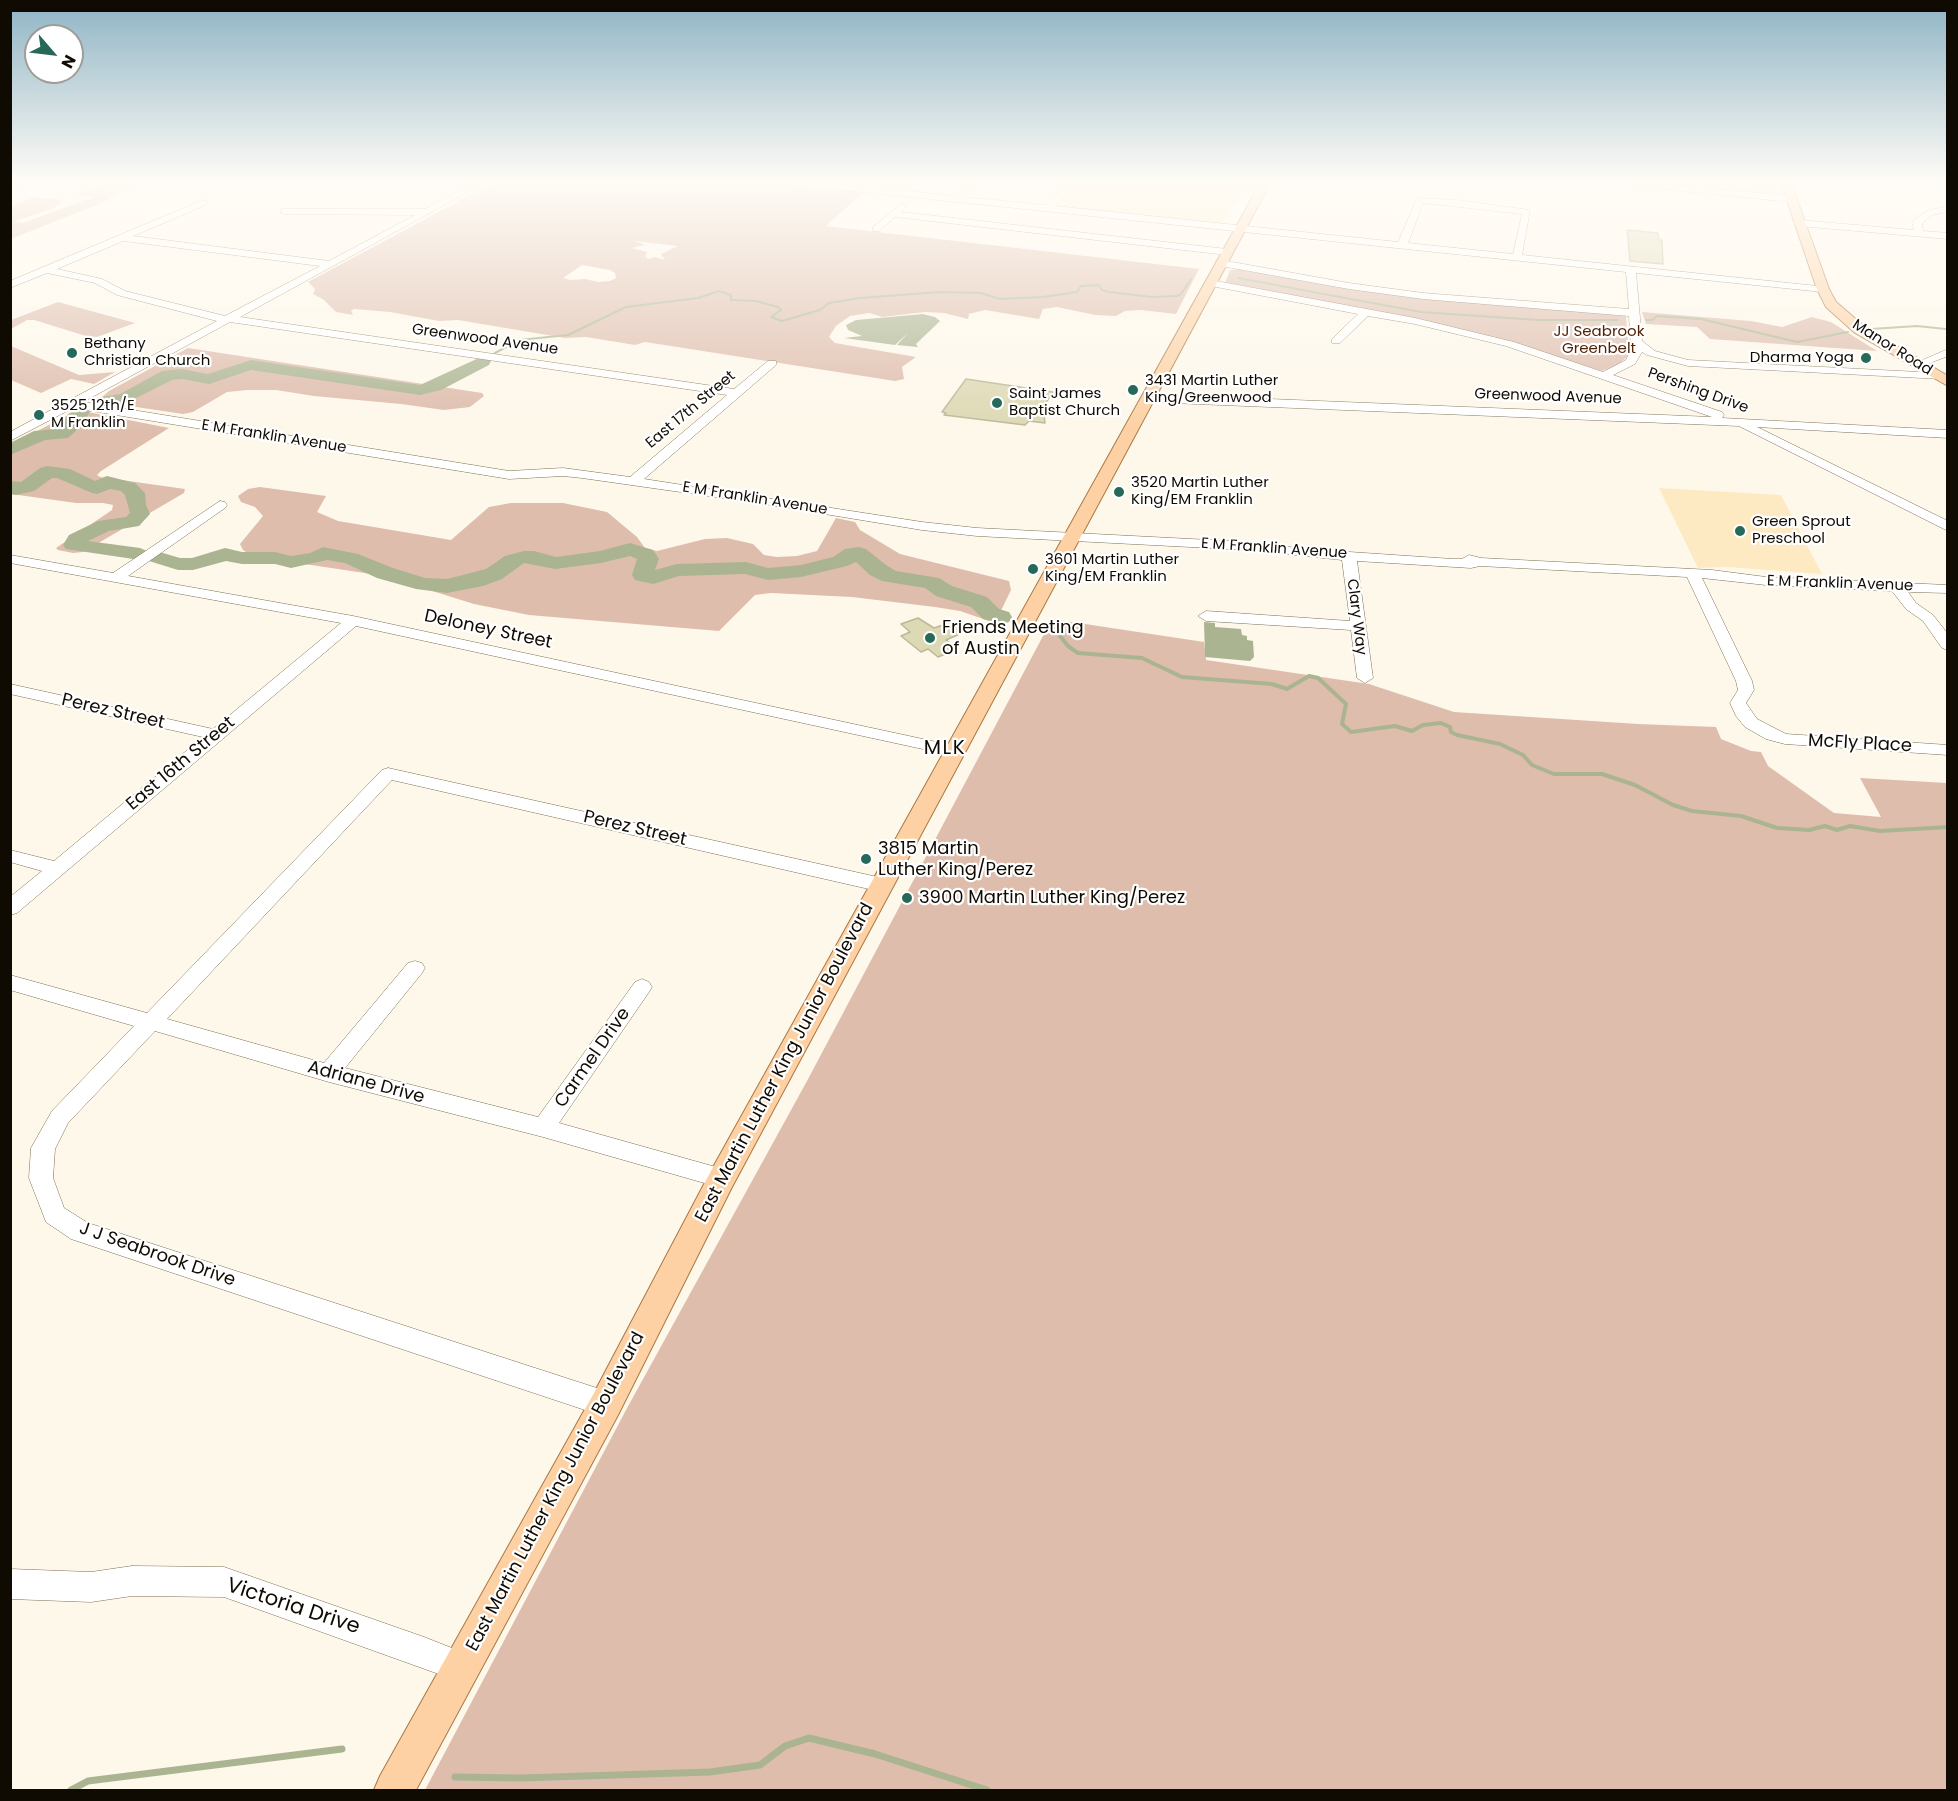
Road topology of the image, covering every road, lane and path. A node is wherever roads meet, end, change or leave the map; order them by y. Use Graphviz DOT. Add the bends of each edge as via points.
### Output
graph roads {
  1 [pos="62,264"];
  2 [pos="331,264"];
  3 [pos="1221,264"];
  4 [pos="1251,264"];
  5 [pos="1584,264"];
  6 [pos="1814,264"];
  7 [pos="1631,269"];
  8 [pos="48,270"];
  9 [pos="1211,283"];
  10 [pos="10,285"];
  11 [pos="1823,289"];
  12 [pos="1366,312"];
  13 [pos="1633,313"];
  14 [pos="228,320"];
  15 [pos="1336,341"];
  16 [pos="1636,342"];
  17 [pos="1510,344"];
  18 [pos="1947,352"];
  19 [pos="1495,354"];
  20 [pos="1667,359"];
  21 [pos="1631,362"];
  22 [pos="772,363"];
  23 [pos="1917,365"];
  24 [pos="1605,375"];
  25 [pos="1943,380"];
  26 [pos="737,393"];
  27 [pos="1147,398"];
  28 [pos="71,404"];
  29 [pos="1705,410"];
  30 [pos="1691,419"];
  31 [pos="18,420"];
  32 [pos="1735,422"];
  33 [pos="33,424"];
  34 [pos="1947,434"];
  35 [pos="10,437"];
  36 [pos="632,482"];
  37 [pos="220,505"];
  38 [pos="1947,527"];
  39 [pos="1071,537"];
  40 [pos="1349,555"];
  41 [pos="10,560"];
  42 [pos="1693,575"];
  43 [pos="116,578"];
  44 [pos="1897,588"];
  45 [pos="1947,590"];
  46 [pos="1206,616"];
  47 [pos="353,621"];
  48 [pos="1357,626"];
  49 [pos="1947,645"];
  50 [pos="1365,678"];
  51 [pos="10,689"];
  52 [pos="215,735"];
  53 [pos="1947,750"];
  54 [pos="955,751"];
  55 [pos="388,774"];
  56 [pos="10,856"];
  57 [pos="58,868"];
  58 [pos="882,885"];
  59 [pos="10,908"];
  60 [pos="415,968"];
  61 [pos="10,982"];
  62 [pos="642,987"];
  63 [pos="150,1023"];
  64 [pos="329,1073"];
  65 [pos="543,1128"];
  66 [pos="722,1178"];
  67 [pos="606,1404"];
  68 [pos="10,1584"];
  69 [pos="461,1667"];
  70 [pos="394,1791"];
  1 -- 8 [label="street"];
  2 -- 14 [label="street"];
  3 -- 9 [label="main road, East Martin Luther King Junior Boulevard"];
  4 -- 13 [label="street" via="1349,286 1423,296"];
  5 -- 7 [label="street"];
  6 -- 11 [label="main road, Manor Road"];
  7 -- 11 [label="street"];
  7 -- 13 [label="street"];
  8 -- 10 [label="street"];
  8 -- 14 [label="street, Greenwood Avenue" via="98,280 121,293"];
  9 -- 12 [label="street, Pershing Drive"];
  9 -- 27 [label="main road, East Martin Luther King Junior Boulevard"];
  11 -- 23 [label="main road, Manor Road" via="1849,322"];
  12 -- 15 [label="street"];
  12 -- 17 [label="street, Pershing Drive"];
  13 -- 16 [label="street"];
  14 -- 26 [label="street, Greenwood Avenue"];
  14 -- 28 [label="street"];
  16 -- 20 [label="street"];
  16 -- 21 [label="street"];
  17 -- 19 [label="street"];
  17 -- 24 [label="street, Pershing Drive"];
  18 -- 23 [label="street"];
  20 -- 21 [label="street"];
  20 -- 25 [label="street"];
  21 -- 24 [label="street"];
  22 -- 26 [label="street, East 17th Street"];
  23 -- 25 [label="main road, Manor Road"];
  24 -- 29 [label="street, Pershing Drive"];
  26 -- 36 [label="street, East 17th Street"];
  27 -- 30 [label="street, Greenwood Avenue"];
  27 -- 39 [label="main road, East Martin Luther King Junior Boulevard"];
  28 -- 33 [label="street"];
  28 -- 36 [label="street, E M Franklin Avenue" via="489,472 562,472"];
  29 -- 30 [label="street" via="1706,416"];
  29 -- 32 [label="street, Pershing Drive"];
  30 -- 32 [label="street, Greenwood Avenue"];
  31 -- 33 [label="street"];
  32 -- 34 [label="street, Greenwood Avenue"];
  32 -- 38 [label="street, Pershing Drive"];
  33 -- 35 [label="street"];
  36 -- 39 [label="street, E M Franklin Avenue" via="922,526"];
  37 -- 43 [label="street"];
  39 -- 40 [label="street, E M Franklin Avenue"];
  39 -- 54 [label="main road, East Martin Luther King Junior Boulevard"];
  40 -- 42 [label="street, E M Franklin Avenue"];
  40 -- 48 [label="street, Clary Way"];
  41 -- 43 [label="street, Deloney Street"];
  42 -- 44 [label="street, E M Franklin Avenue" via="1714,580"];
  42 -- 53 [label="street, McFly Place" via="1746,686 1738,703 1751,723 1772,735 1802,741"];
  43 -- 47 [label="street, Deloney Street"];
  44 -- 45 [label="street, E M Franklin Avenue"];
  44 -- 49 [label="street" via="1911,606 1928,618"];
  46 -- 48 [label="street"];
  47 -- 52 [label="street, East 16th Street"];
  47 -- 54 [label="street, Deloney Street"];
  48 -- 50 [label="street, Clary Way"];
  51 -- 52 [label="street, Perez Street"];
  52 -- 57 [label="street, East 16th Street"];
  54 -- 58 [label="main road, East Martin Luther King Junior Boulevard"];
  55 -- 58 [label="street, Perez Street"];
  55 -- 63 [label="street, J J Seabrook Drive"];
  56 -- 57 [label="street"];
  57 -- 59 [label="street, East 16th Street"];
  58 -- 66 [label="main road, East Martin Luther King Junior Boulevard"];
  60 -- 64 [label="street"];
  61 -- 63 [label="street, Adriane Drive"];
  62 -- 65 [label="street, Carmel Drive"];
  63 -- 64 [label="street, Adriane Drive"];
  63 -- 67 [label="street, J J Seabrook Drive" via="60,1117 43,1148 41,1178 55,1215 80,1231"];
  64 -- 65 [label="street, Adriane Drive"];
  65 -- 66 [label="street, Adriane Drive"];
  66 -- 67 [label="main road, East Martin Luther King Junior Boulevard"];
  67 -- 69 [label="main road, East Martin Luther King Junior Boulevard"];
  68 -- 69 [label="street, Victoria Drive" via="91,1587 132,1581 224,1582"];
  69 -- 70 [label="main road, East Martin Luther King Junior Boulevard"];
}
